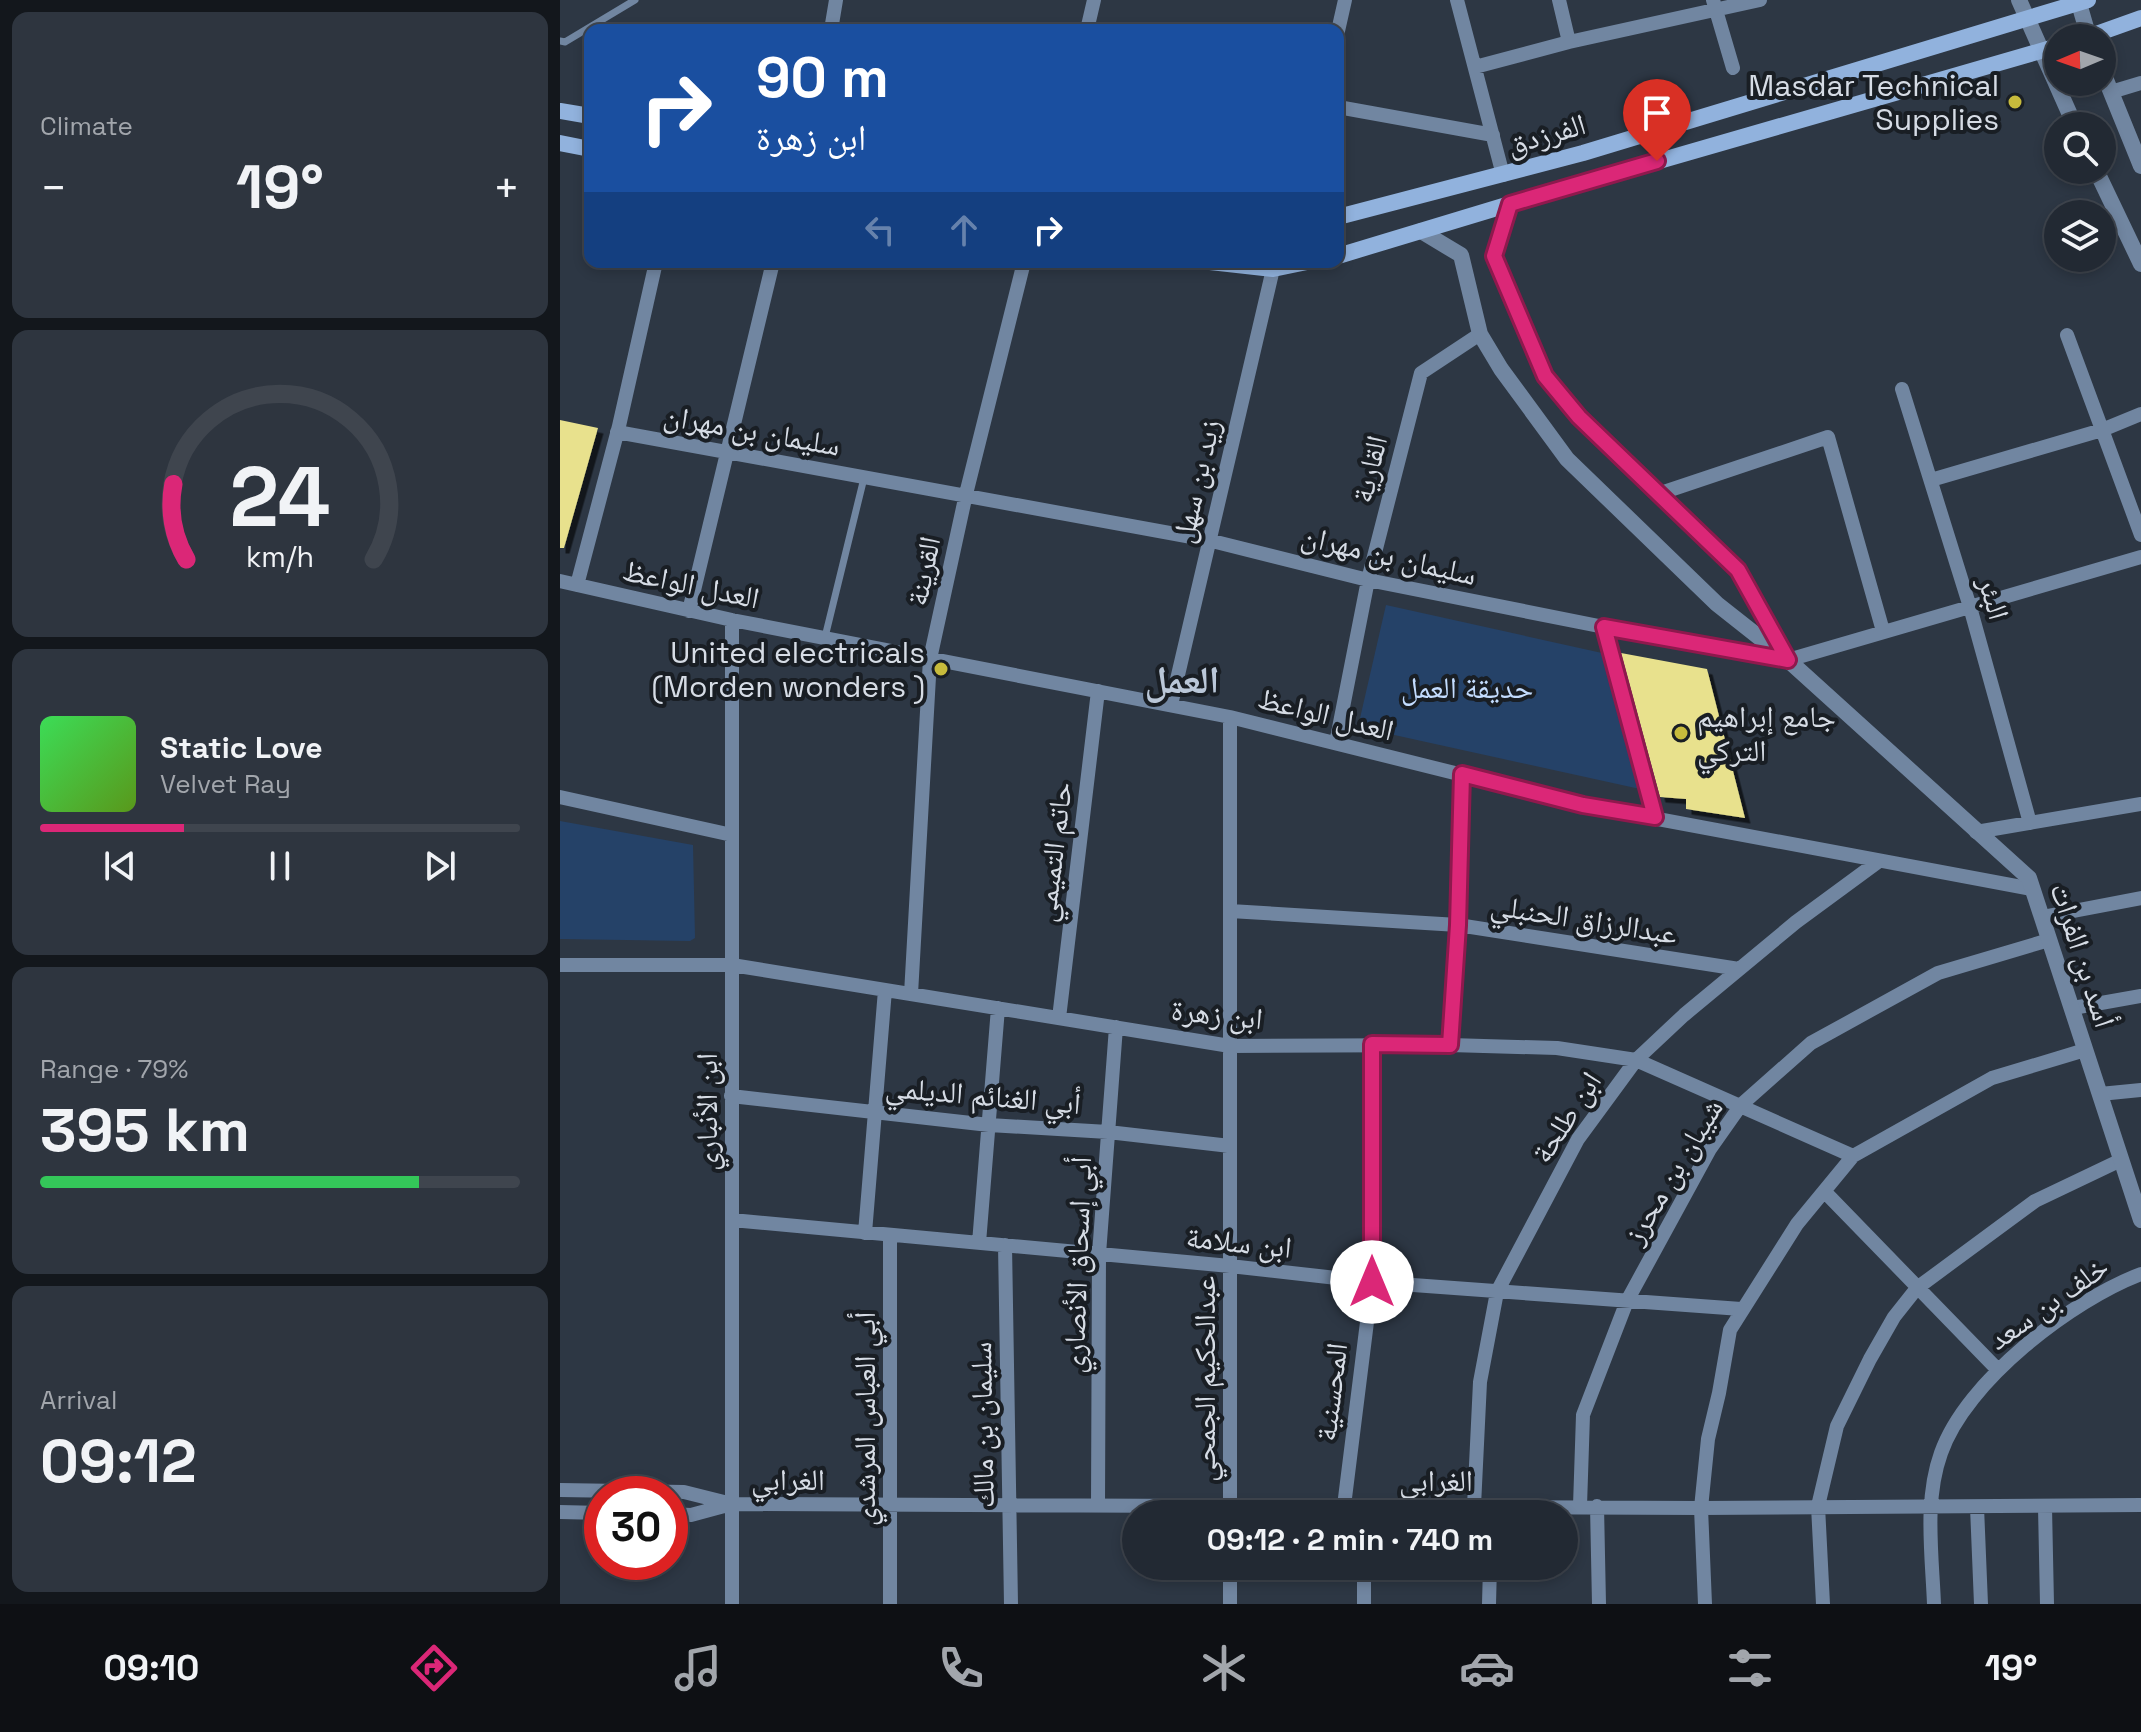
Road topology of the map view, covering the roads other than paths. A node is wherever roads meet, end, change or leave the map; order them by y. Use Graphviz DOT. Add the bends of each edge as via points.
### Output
graph roads {
  1 [pos="635,0"];
  2 [pos="836,0"];
  3 [pos="1094,0"];
  4 [pos="1345,0"];
  5 [pos="1457,0"];
  6 [pos="1559,0"];
  7 [pos="1760,0"];
  8 [pos="2019,0"];
  9 [pos="2082,1"];
  10 [pos="1714,6"];
  11 [pos="2026,18"];
  12 [pos="2141,18"];
  13 [pos="595,24"];
  14 [pos="832,24"];
  15 [pos="1088,24"];
  16 [pos="1340,24"];
  17 [pos="2086,24"];
  18 [pos="2116,27"];
  19 [pos="584,31"];
  20 [pos="560,41"];
  21 [pos="1569,42"];
  22 [pos="2044,51"];
  23 [pos="2040,52"];
  24 [pos="1475,67"];
  25 [pos="1733,68"];
  26 [pos="2141,83"];
  27 [pos="2116,90"];
  28 [pos="2113,96"];
  29 [pos="1344,108"];
  30 [pos="560,111"];
  31 [pos="2068,112"];
  32 [pos="584,115"];
  33 [pos="1493,135"];
  34 [pos="560,143"];
  35 [pos="584,148"];
  36 [pos="2141,166"];
  37 [pos="1503,175"];
  38 [pos="2103,184"];
  39 [pos="1510,204"];
  40 [pos="1344,215"];
  41 [pos="1421,231"];
  42 [pos="1344,254"];
  43 [pos="2141,264"];
  44 [pos="655,268"];
  45 [pos="772,268"];
  46 [pos="1022,268"];
  47 [pos="1264,268"];
  48 [pos="1278,268"];
  49 [pos="1273,269"];
  50 [pos="1480,334"];
  51 [pos="2067,335"];
  52 [pos="1902,389"];
  53 [pos="2141,414"];
  54 [pos="2102,430"];
  55 [pos="617,432"];
  56 [pos="728,452"];
  57 [pos="865,476"];
  58 [pos="1931,480"];
  59 [pos="966,494"];
  60 [pos="1658,494"];
  61 [pos="2141,535"];
  62 [pos="1208,540"];
  63 [pos="2141,557"];
  64 [pos="1368,580"];
  65 [pos="560,581"];
  66 [pos="577,585"];
  67 [pos="1970,607"];
  68 [pos="689,611"];
  69 [pos="732,620"];
  70 [pos="1604,627"];
  71 [pos="1883,631"];
  72 [pos="824,638"];
  73 [pos="930,659"];
  74 [pos="1788,660"];
  75 [pos="1098,691"];
  76 [pos="1171,705"];
  77 [pos="1230,717"];
  78 [pos="1336,743"];
  79 [pos="1462,774"];
  80 [pos="560,797"];
  81 [pos="2141,804"];
  82 [pos="1655,817"];
  83 [pos="2030,823"];
  84 [pos="1976,832"];
  85 [pos="732,835"];
  86 [pos="1879,861"];
  87 [pos="2032,889"];
  88 [pos="2141,898"];
  89 [pos="1230,911"];
  90 [pos="2042,917"];
  91 [pos="1458,925"];
  92 [pos="2049,940"];
  93 [pos="560,965"];
  94 [pos="732,965"];
  95 [pos="1739,969"];
  96 [pos="885,990"];
  97 [pos="911,994"];
  98 [pos="2141,996"];
  99 [pos="998,1008"];
  100 [pos="2073,1008"];
  101 [pos="1059,1018"];
  102 [pos="1116,1027"];
  103 [pos="1372,1044"];
  104 [pos="1450,1045"];
  105 [pos="1230,1046"];
  106 [pos="2085,1050"];
  107 [pos="1636,1060"];
  108 [pos="2141,1090"];
  109 [pos="2100,1094"];
  110 [pos="731,1096"];
  111 [pos="1741,1105"];
  112 [pos="875,1113"];
  113 [pos="989,1125"];
  114 [pos="1108,1132"];
  115 [pos="1230,1146"];
  116 [pos="1853,1156"];
  117 [pos="2121,1160"];
  118 [pos="1824,1191"];
  119 [pos="732,1220"];
  120 [pos="2141,1220"];
  121 [pos="865,1233"];
  122 [pos="890,1235"];
  123 [pos="979,1243"];
  124 [pos="1005,1245"];
  125 [pos="1099,1254"];
  126 [pos="1230,1266"];
  127 [pos="2141,1274"];
  128 [pos="1372,1282"];
  129 [pos="1917,1288"];
  130 [pos="1497,1292"];
  131 [pos="1627,1301"];
  132 [pos="1741,1309"];
  133 [pos="1997,1369"];
  134 [pos="560,1490"];
  135 [pos="1230,1500"];
  136 [pos="1345,1500"];
  137 [pos="1474,1500"];
  138 [pos="732,1504"];
  139 [pos="890,1505"];
  140 [pos="1009,1505"];
  141 [pos="1098,1505"];
  142 [pos="2141,1505"];
  143 [pos="1122,1506"];
  144 [pos="1580,1506"];
  145 [pos="1597,1506"];
  146 [pos="1818,1506"];
  147 [pos="1930,1507"];
  148 [pos="1977,1507"];
  149 [pos="2045,1507"];
  150 [pos="1701,1508"];
  151 [pos="560,1512"];
  152 [pos="584,1513"];
  153 [pos="688,1515"];
  154 [pos="1230,1580"];
  155 [pos="1364,1580"];
  156 [pos="1490,1580"];
  157 [pos="732,1604"];
  158 [pos="890,1604"];
  159 [pos="1011,1604"];
  160 [pos="1230,1604"];
  161 [pos="1364,1604"];
  162 [pos="1489,1604"];
  163 [pos="1599,1604"];
  164 [pos="1705,1604"];
  165 [pos="1823,1604"];
  166 [pos="1934,1604"];
  167 [pos="1981,1604"];
  168 [pos="2047,1604"];
  1 -- 13 [label="lane"];
  2 -- 14 [label="street"];
  3 -- 15 [label="street"];
  4 -- 16 [label="street"];
  5 -- 24 [label="street"];
  6 -- 21 [label="street"];
  7 -- 10 [label="street"];
  8 -- 11 [label="street"];
  9 -- 11 [label="main road, الفرزدق"];
  9 -- 17 [label="street"];
  10 -- 21 [label="street"];
  10 -- 25 [label="street"];
  11 -- 23 [label="street"];
  11 -- 37 [label="main road, الفرزدق"];
  12 -- 18 [label="main road"];
  19 -- 20 [label="lane"];
  21 -- 24 [label="street"];
  22 -- 23 [label="main road, الفرزدق"];
  23 -- 31 [label="street"];
  23 -- 39 [label="main road, الفرزدق"];
  24 -- 33 [label="street"];
  26 -- 27 [label="street"];
  28 -- 36 [label="street"];
  29 -- 33 [label="street"];
  30 -- 32 [label="main road"];
  33 -- 37 [label="street"];
  34 -- 35 [label="main road"];
  37 -- 40 [label="main road, الفرزدق"];
  38 -- 43 [label="street"];
  39 -- 41 [label="main road, الفرزدق"];
  39 -- 60 [label="street, أسد بن الفرات" via="1494,256 1545,376"];
  41 -- 42 [label="main road, الفرزدق"];
  41 -- 50 [label="street, أسد بن الفرات" via="1461,255"];
  44 -- 55 [label="street"];
  45 -- 56 [label="street"];
  46 -- 59 [label="street, القرينة"];
  47 -- 49 [label="main road"];
  48 -- 49 [label="main road"];
  49 -- 62 [label="street, زيد بن سهل"];
  50 -- 64 [label="street, القارية" via="1421,373"];
  50 -- 74 [label="street, أسد بن الفرات" via="1567,459 1717,604"];
  51 -- 54 [label="street"];
  52 -- 58 [label="street, البئر"];
  53 -- 54 [label="street"];
  54 -- 58 [label="street"];
  54 -- 61 [label="street"];
  55 -- 56 [label="street, سليمان بن مهران"];
  55 -- 66 [label="street"];
  56 -- 57 [label="street, سليمان بن مهران"];
  56 -- 68 [label="street"];
  57 -- 59 [label="street, سليمان بن مهران"];
  57 -- 72 [label="lane"];
  58 -- 67 [label="street, البئر"];
  59 -- 62 [label="street, سليمان بن مهران"];
  59 -- 73 [label="street, القرينة"];
  60 -- 71 [label="street" via="1828,437"];
  60 -- 74 [label="street, أسد بن الفرات" via="1738,570"];
  62 -- 64 [label="street, سليمان بن مهران"];
  62 -- 76 [label="street, زيد بن سهل"];
  63 -- 67 [label="street, سليمان بن مهران"];
  64 -- 70 [label="street, سليمان بن مهران"];
  64 -- 78 [label="street, القارية"];
  65 -- 66 [label="street, العدل الواعظ"];
  66 -- 68 [label="street, العدل الواعظ"];
  67 -- 71 [label="street, سليمان بن مهران"];
  67 -- 83 [label="street, البئر"];
  68 -- 69 [label="street, العدل الواعظ"];
  69 -- 72 [label="street, العدل الواعظ"];
  69 -- 85 [label="street, ابن الأنباري"];
  70 -- 74 [label="street, سليمان بن مهران"];
  70 -- 82 [label="street"];
  71 -- 74 [label="street, سليمان بن مهران"];
  72 -- 73 [label="street, العدل الواعظ"];
  73 -- 75 [label="street, العدل الواعظ"];
  73 -- 97 [label="street, القرينة"];
  74 -- 84 [label="street, أسد بن الفرات"];
  75 -- 76 [label="street, العدل الواعظ"];
  75 -- 101 [label="street, حاتم التميمي"];
  76 -- 77 [label="street, العدل الواعظ"];
  77 -- 78 [label="street, العدل الواعظ"];
  77 -- 89 [label="street, عبدالحكيم الجمحي"];
  78 -- 79 [label="street, العدل الواعظ"];
  79 -- 82 [label="street, العدل الواعظ"];
  79 -- 91 [label="street"];
  80 -- 85 [label="street"];
  81 -- 83 [label="street"];
  82 -- 86 [label="street, العدل الواعظ"];
  83 -- 84 [label="street"];
  84 -- 87 [label="street, أسد بن الفرات" via="2029,878"];
  85 -- 94 [label="street, ابن الأنباري"];
  86 -- 87 [label="street, العدل الواعظ"];
  86 -- 95 [label="street, ابن طلحة"];
  87 -- 90 [label="street, أسد بن الفرات"];
  88 -- 90 [label="street"];
  89 -- 91 [label="street, عبدالرزاق الحنبلي"];
  89 -- 105 [label="street, عبدالحكيم الجمحي"];
  90 -- 92 [label="street, أسد بن الفرات"];
  91 -- 95 [label="street, عبدالرزاق الحنبلي"];
  91 -- 104 [label="street"];
  92 -- 100 [label="street, أسد بن الفرات"];
  92 -- 111 [label="street, شيبان بن محرز" via="1938,973 1811,1043"];
  93 -- 94 [label="street, ابن زهرة"];
  94 -- 96 [label="street, ابن زهرة"];
  94 -- 110 [label="street, ابن الأنباري"];
  95 -- 107 [label="street, ابن طلحة"];
  96 -- 97 [label="street, ابن زهرة"];
  96 -- 112 [label="street"];
  97 -- 99 [label="street, ابن زهرة"];
  98 -- 100 [label="street"];
  99 -- 101 [label="street, ابن زهرة"];
  99 -- 113 [label="street"];
  100 -- 106 [label="street, أسد بن الفرات"];
  101 -- 102 [label="street, ابن زهرة"];
  102 -- 105 [label="street, ابن زهرة"];
  102 -- 114 [label="street, أبي إسحاق الأنصاري"];
  103 -- 104 [label="street, ابن زهرة"];
  103 -- 105 [label="street, ابن زهرة"];
  103 -- 128 [label="street, المحسنية"];
  104 -- 107 [label="street, ابن زهرة" via="1557,1048"];
  105 -- 115 [label="street, عبدالحكيم الجمحي"];
  106 -- 109 [label="street, أسد بن الفرات"];
  106 -- 116 [label="street" via="1992,1078"];
  107 -- 111 [label="street, ابن زهرة"];
  107 -- 130 [label="street, ابن طلحة" via="1578,1139"];
  108 -- 109 [label="street"];
  109 -- 117 [label="street, أسد بن الفرات"];
  110 -- 112 [label="street, أبي الغنائم الديلمي"];
  110 -- 119 [label="street, ابن الأنباري"];
  111 -- 116 [label="street, ابن زهرة"];
  111 -- 131 [label="street, شيبان بن محرز" via="1710,1149"];
  112 -- 113 [label="street, أبي الغنائم الديلمي"];
  112 -- 121 [label="street"];
  113 -- 114 [label="street, أبي الغنائم الديلمي"];
  113 -- 123 [label="street"];
  114 -- 115 [label="street, أبي الغنائم الديلمي"];
  114 -- 125 [label="street, أبي إسحاق الأنصاري"];
  115 -- 126 [label="street, عبدالحكيم الجمحي"];
  116 -- 118 [label="street"];
  117 -- 120 [label="street, أسد بن الفرات"];
  117 -- 129 [label="street" via="2035,1201"];
  118 -- 129 [label="street"];
  118 -- 132 [label="street"];
  119 -- 121 [label="street, ابن سلامة"];
  119 -- 138 [label="street, ابن الأنباري"];
  121 -- 122 [label="street, ابن سلامة"];
  122 -- 123 [label="street, ابن سلامة"];
  122 -- 139 [label="street, أبي العباس المرشدي"];
  123 -- 124 [label="street, ابن سلامة"];
  124 -- 125 [label="street, ابن سلامة"];
  124 -- 140 [label="street, سليمان بن مالك"];
  125 -- 126 [label="street, ابن سلامة"];
  125 -- 141 [label="street, أبي إسحاق الأنصاري"];
  126 -- 128 [label="street, ابن سلامة"];
  126 -- 135 [label="street, عبدالحكيم الجمحي"];
  127 -- 133 [label="street, خلف بن سعد" via="2066,1316"];
  128 -- 130 [label="street, ابن سلامة"];
  128 -- 136 [label="street, المحسنية"];
  129 -- 133 [label="street"];
  129 -- 146 [label="street" via="1894,1317 1837,1426"];
  130 -- 131 [label="street, ابن سلامة"];
  130 -- 137 [label="street, ابن طلحة" via="1480,1382"];
  131 -- 132 [label="street, ابن سلامة"];
  131 -- 144 [label="street, شيبان بن محرز" via="1583,1415"];
  132 -- 150 [label="street" via="1730,1330 1708,1439"];
  133 -- 147 [label="street, خلف بن سعد" via="1941,1452"];
  134 -- 138 [label="street, الغرابي" via="684,1492"];
  138 -- 139 [label="street, الغرابي"];
  138 -- 153 [label="street, الغرابي"];
  138 -- 157 [label="street, ابن الأنباري"];
  139 -- 140 [label="street, الغرابي"];
  139 -- 158 [label="street, أبي العباس المرشدي"];
  140 -- 141 [label="street, الغرابي"];
  140 -- 159 [label="street, سليمان بن مالك"];
  141 -- 143 [label="street, الغرابي"];
  142 -- 149 [label="street, الغرابي"];
  144 -- 145 [label="street, الغرابي"];
  145 -- 150 [label="street, الغرابي"];
  145 -- 163 [label="street"];
  146 -- 147 [label="street, الغرابي"];
  146 -- 150 [label="street, الغرابي"];
  146 -- 165 [label="street"];
  147 -- 148 [label="street, الغرابي"];
  147 -- 166 [label="street, خلف بن سعد"];
  148 -- 149 [label="street, الغرابي"];
  148 -- 167 [label="street"];
  149 -- 168 [label="street"];
  150 -- 164 [label="street"];
  151 -- 152 [label="street"];
  154 -- 160 [label="street"];
  155 -- 161 [label="street"];
  156 -- 162 [label="street"];
}
